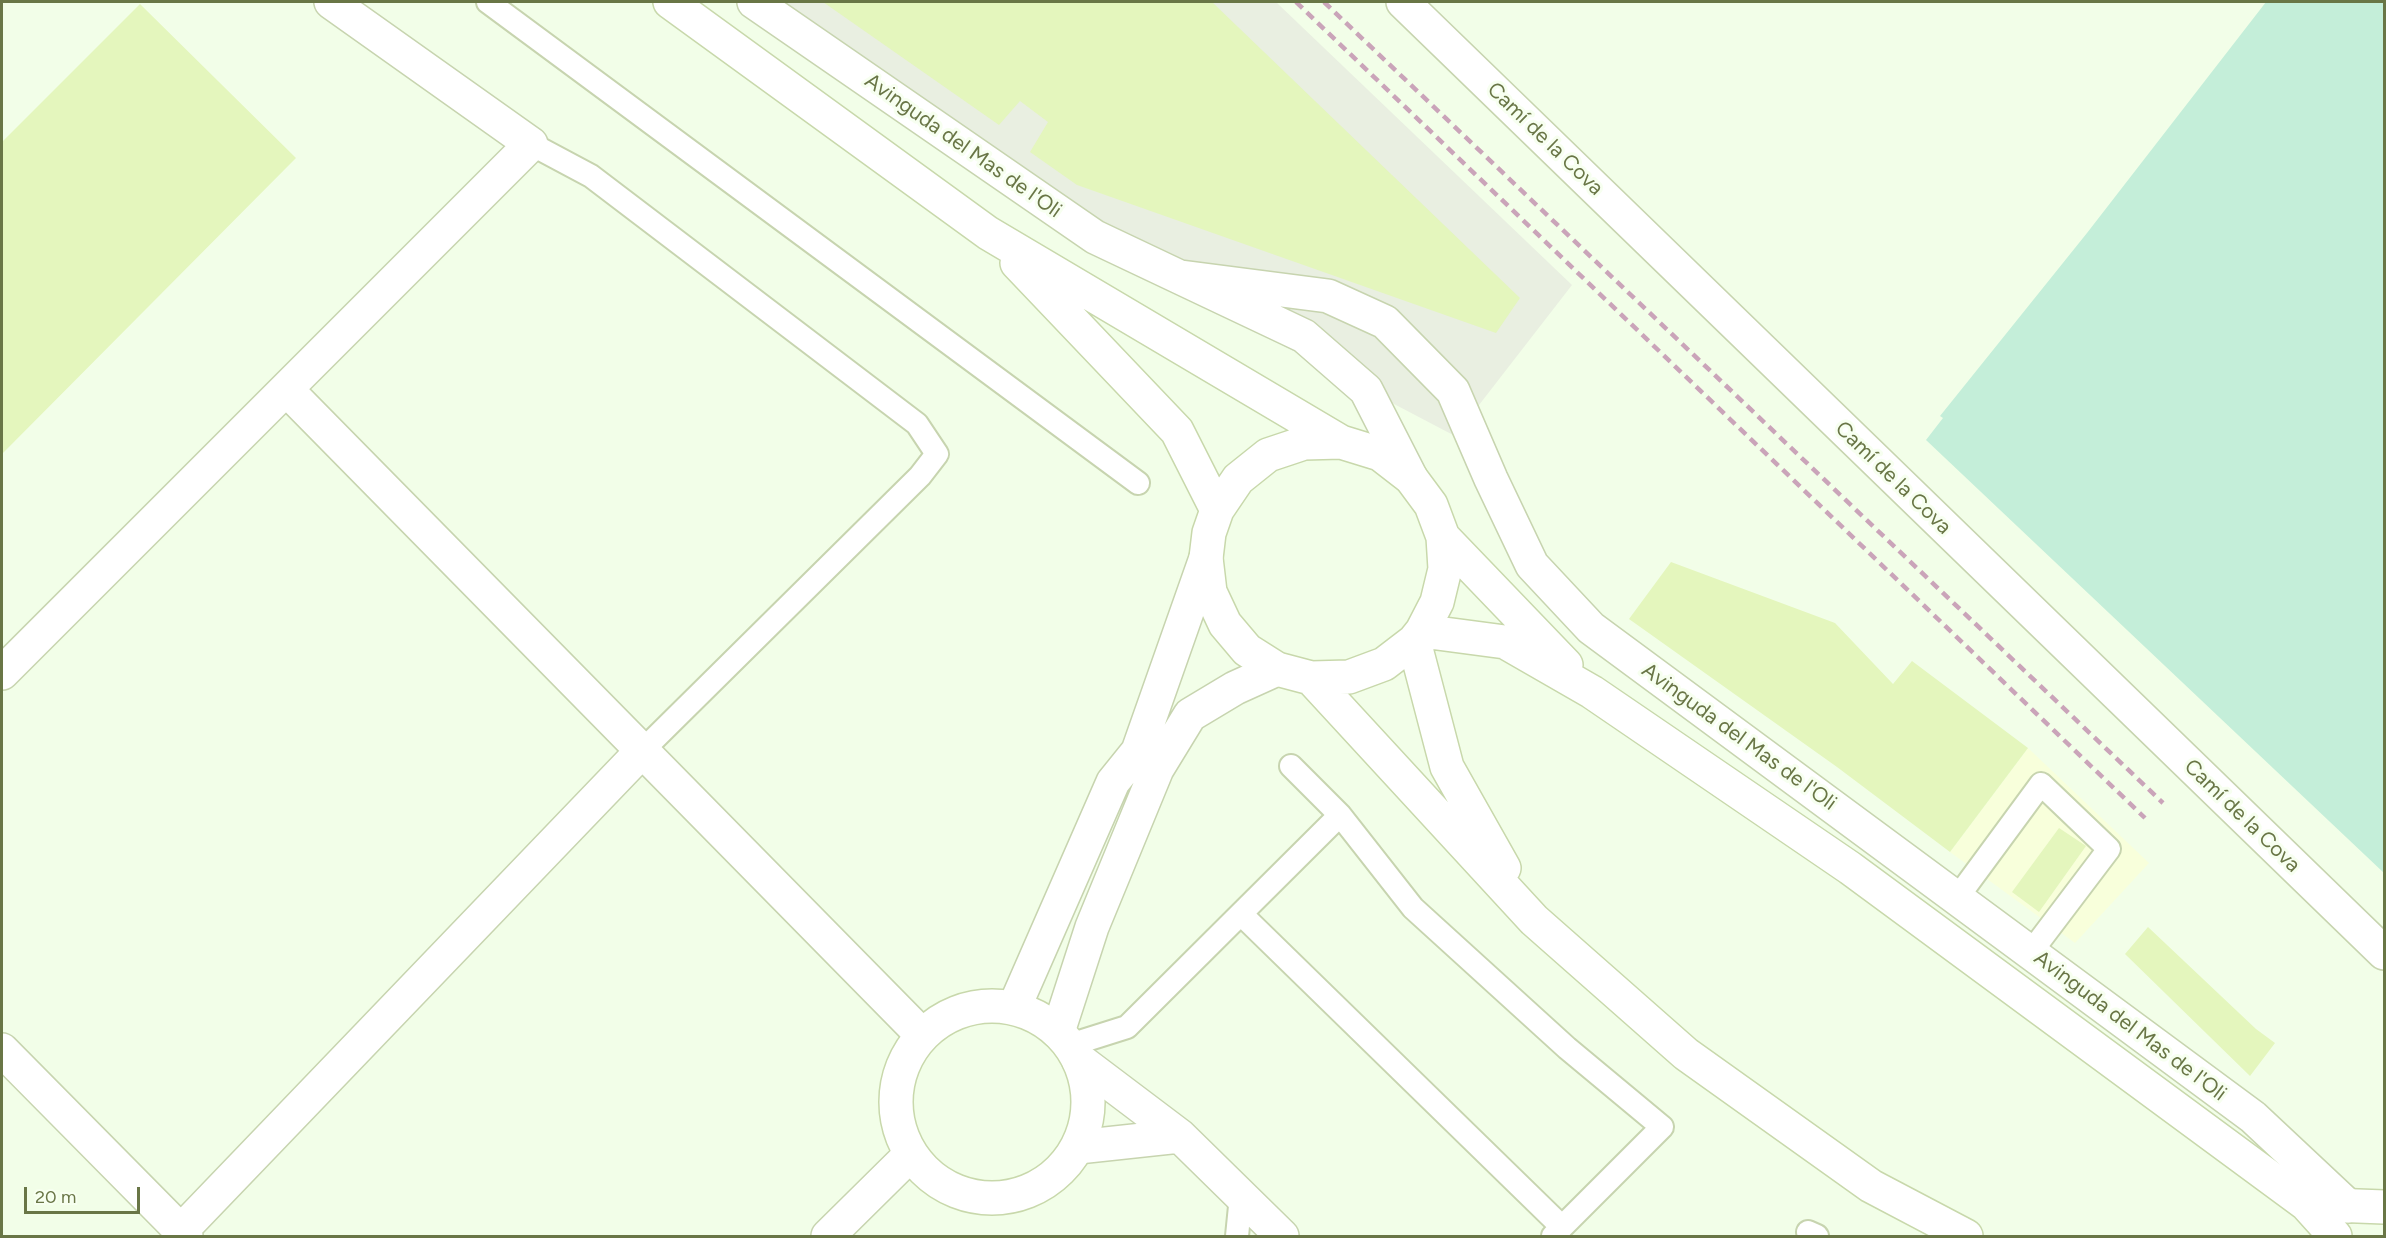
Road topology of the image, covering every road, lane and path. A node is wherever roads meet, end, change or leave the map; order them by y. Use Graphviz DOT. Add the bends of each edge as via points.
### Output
graph roads {
  1 [pos="331,2"];
  2 [pos="488,2"];
  3 [pos="670,2"];
  4 [pos="1403,2"];
  5 [pos="766,5"];
  6 [pos="531,144"];
  7 [pos="988,233"];
  8 [pos="1181,277"];
  9 [pos="286,389"];
  10 [pos="1341,442"];
  11 [pos="1411,478"];
  12 [pos="1138,483"];
  13 [pos="1217,510"];
  14 [pos="1443,537"];
  15 [pos="1206,558"];
  16 [pos="1418,636"];
  17 [pos="1277,669"];
  18 [pos="2,673"];
  19 [pos="1311,678"];
  20 [pos="1592,692"];
  21 [pos="642,751"];
  22 [pos="1291,766"];
  23 [pos="1340,815"];
  24 [pos="1957,898"];
  25 [pos="1241,914"];
  26 [pos="1534,920"];
  27 [pos="2031,952"];
  28 [pos="2385,953"];
  29 [pos="1014,1008"];
  30 [pos="922,1035"];
  31 [pos="1068,1046"];
  32 [pos="2,1050"];
  33 [pos="1180,1136"];
  34 [pos="1078,1147"];
  35 [pos="910,1155"];
  36 [pos="1241,1196"];
  37 [pos="2306,1204"];
  38 [pos="2348,1206"];
  39 [pos="2385,1207"];
  40 [pos="1558,1232"];
  41 [pos="184,1234"];
  42 [pos="828,1236"];
  43 [pos="1237,1236"];
  44 [pos="1282,1236"];
  45 [pos="1966,1236"];
  46 [pos="2335,1236"];
  1 -- 6 [label="street"];
  2 -- 12 [label="lane"];
  3 -- 7 [label="street"];
  4 -- 28 [label="street, Camí de la Cova"];
  5 -- 8 [label="street, Avinguda del Mas de l'Oli" via="1095,237"];
  6 -- 9 [label="street"];
  6 -- 21 [label="lane" via="591,176 917,424 937,453 920,476"];
  7 -- 10 [label="street"];
  7 -- 13 [label="street" via="1177,431"];
  8 -- 11 [label="street, Avinguda del Mas de l'Oli" via="1304,336 1349,375 1366,390"];
  8 -- 24 [label="street, Avinguda del Mas de l'Oli" via="1328,296 1385,322 1453,391 1532,565 1592,628"];
  9 -- 18 [label="street"];
  9 -- 21 [label="street"];
  10 -- 11 [label="street" via="1380,454"];
  10 -- 13 [label="street" via="1304,443 1268,455 1238,479"];
  11 -- 14 [label="street" via="1431,505"];
  13 -- 15 [label="street"];
  14 -- 16 [label="street" via="1444,569 1437,602"];
  14 -- 20 [label="street"];
  15 -- 17 [label="street" via="1210,592 1225,624 1247,650"];
  15 -- 29 [label="street" via="1138,751 1113,782"];
  16 -- 19 [label="street" via="1384,664 1349,677"];
  16 -- 20 [label="street" via="1504,642"];
  16 -- 26 [label="street" via="1447,767"];
  17 -- 19 [label="street"];
  17 -- 31 [label="street" via="1190,715 1157,769 1092,927"];
  19 -- 26 [label="street"];
  20 -- 37 [label="street" via="1850,868"];
  21 -- 30 [label="street"];
  21 -- 41 [label="street"];
  22 -- 23 [label="lane"];
  23 -- 25 [label="lane"];
  23 -- 40 [label="lane" via="1413,908 1567,1048 1662,1127"];
  24 -- 27 [label="street, Avinguda del Mas de l'Oli"];
  24 -- 27 [label="lane" via="2041,783 2109,849"];
  25 -- 31 [label="lane" via="1127,1027"];
  25 -- 40 [label="lane"];
  26 -- 45 [label="street" via="1686,1054 1871,1186"];
  27 -- 38 [label="street, Avinguda del Mas de l'Oli" via="2253,1117"];
  29 -- 30 [label="street" via="981,1006 949,1016"];
  29 -- 31 [label="street" via="1037,1017"];
  30 -- 35 [label="street" via="904,1062 895,1093 897,1125"];
  31 -- 33 [label="street"];
  31 -- 34 [label="street" via="1087,1088 1087,1118"];
  32 -- 41 [label="street"];
  33 -- 34 [label="street"];
  33 -- 36 [label="street"];
  34 -- 35 [label="street" via="1058,1173 1029,1192 996,1199 963,1194 933,1179"];
  35 -- 42 [label="street"];
  36 -- 43 [label="lane"];
  36 -- 44 [label="street"];
  37 -- 38 [label="street"];
  37 -- 46 [label="street"];
  38 -- 39 [label="street"];
}
